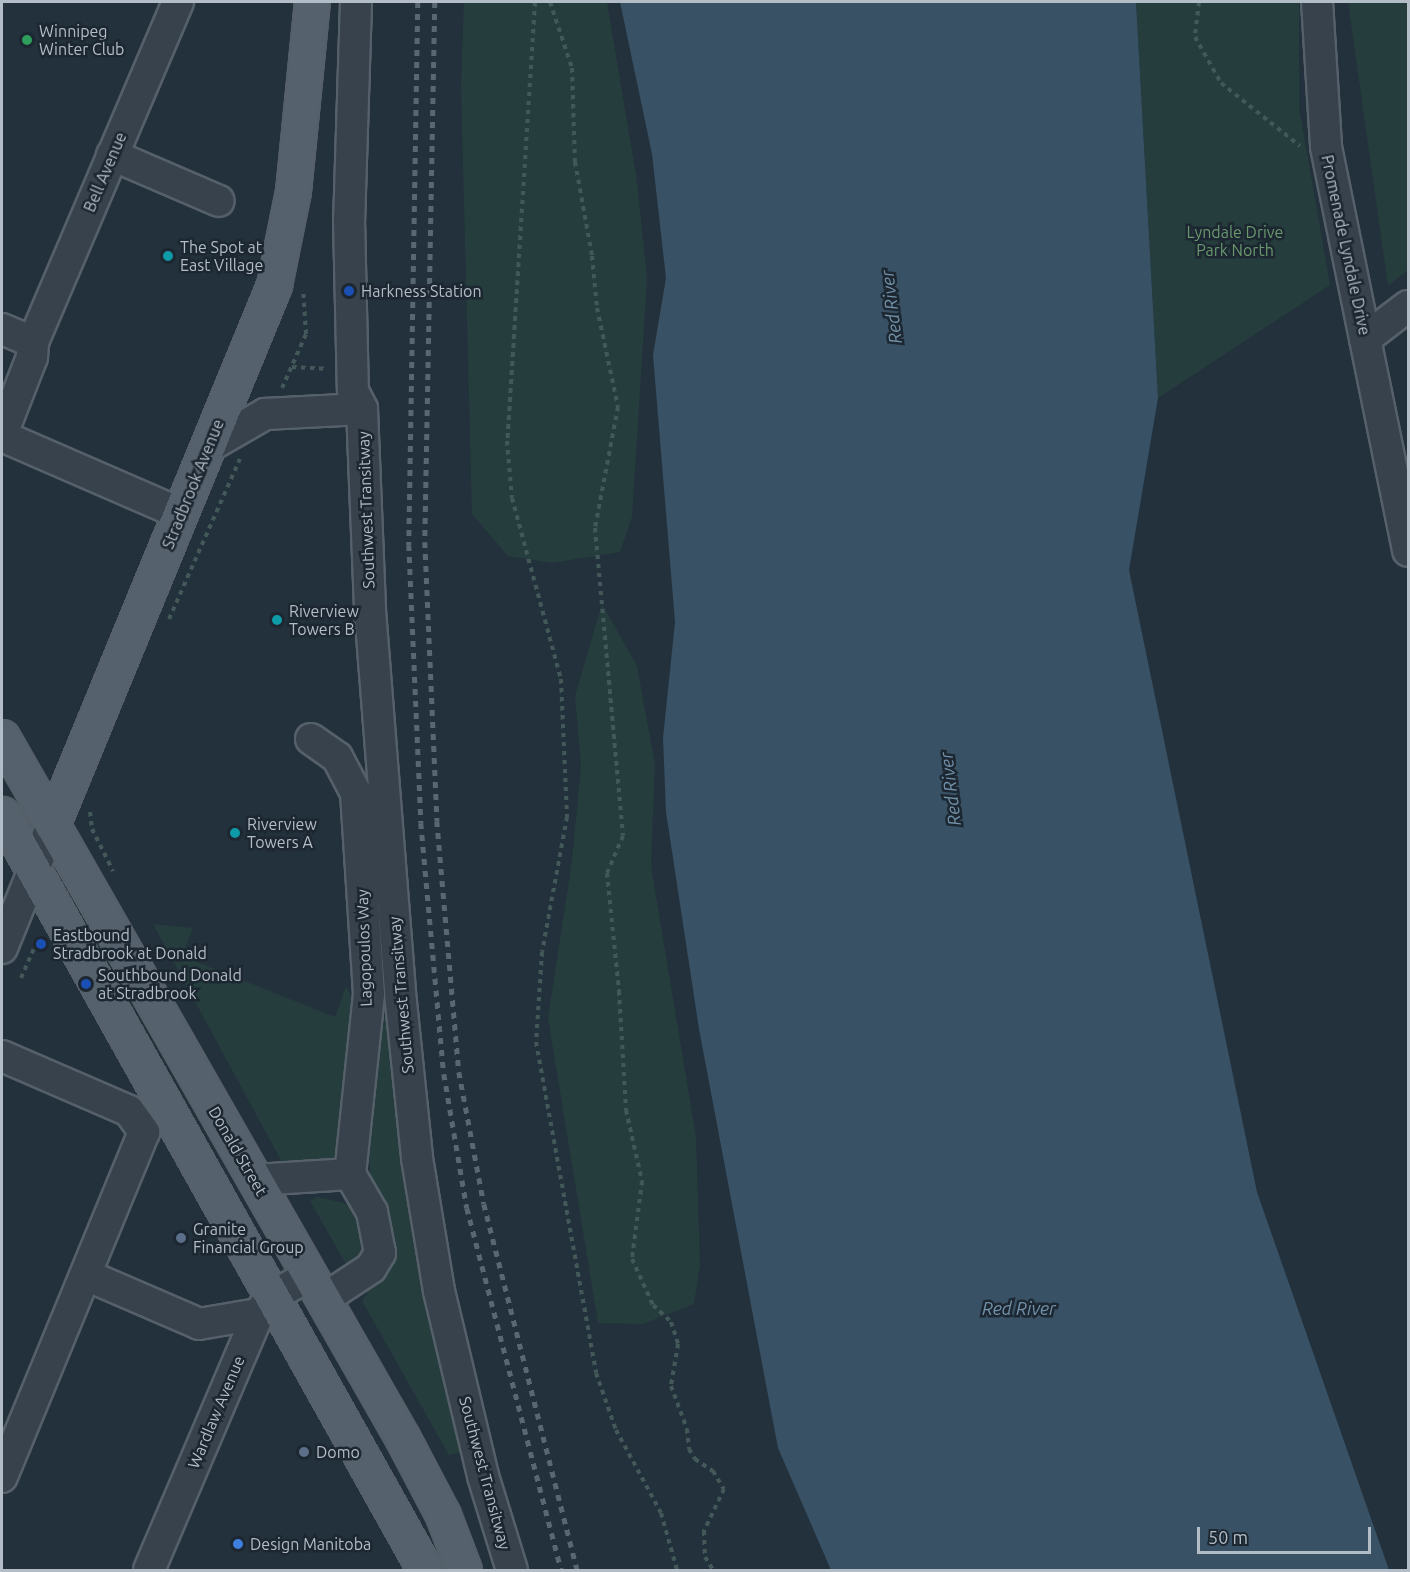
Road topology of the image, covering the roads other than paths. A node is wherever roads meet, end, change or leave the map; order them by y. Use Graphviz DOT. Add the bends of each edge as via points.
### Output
graph roads {
  1 [pos="178,2"];
  2 [pos="312,2"];
  3 [pos="1317,2"];
  4 [pos="352,5"];
  5 [pos="112,155"];
  6 [pos="219,201"];
  7 [pos="1408,306"];
  8 [pos="2,329"];
  9 [pos="1365,339"];
  10 [pos="33,342"];
  11 [pos="362,409"];
  12 [pos="2,435"];
  13 [pos="208,447"];
  14 [pos="1401,485"];
  15 [pos="181,514"];
  16 [pos="1408,551"];
  17 [pos="2,736"];
  18 [pos="311,739"];
  19 [pos="2,814"];
  20 [pos="52,825"];
  21 [pos="347,850"];
  22 [pos="32,869"];
  23 [pos="362,879"];
  24 [pos="2,948"];
  25 [pos="2,1056"];
  26 [pos="350,1174"];
  27 [pos="255,1180"];
  28 [pos="86,1275"];
  29 [pos="317,1287"];
  30 [pos="266,1305"];
  31 [pos="2,1477"];
  32 [pos="149,1570"];
  33 [pos="425,1570"];
  34 [pos="464,1570"];
  35 [pos="512,1570"];
  1 -- 5 [label="street, Bell Avenue"];
  2 -- 13 [label="main road, Stradbrook Avenue" via="293,191 274,285"];
  3 -- 9 [label="street, Promenade Lyndale Drive" via="1326,147"];
  4 -- 11 [label="street, Southwest Transitway" via="349,219 353,391"];
  5 -- 6 [label="street"];
  5 -- 10 [label="street, Bell Avenue"];
  7 -- 9 [label="street"];
  8 -- 10 [label="street"];
  9 -- 14 [label="street, Promenade Lyndale Drive"];
  10 -- 12 [label="street, Bell Avenue" via="32,357"];
  11 -- 13 [label="street" via="265,414"];
  11 -- 35 [label="street, Southwest Transitway" via="370,610 417,1158 439,1291 483,1476"];
  12 -- 15 [label="street"];
  13 -- 15 [label="main road, Stradbrook Avenue"];
  14 -- 16 [label="street, Promenade Lyndale Drive"];
  15 -- 20 [label="main road, Stradbrook Avenue"];
  17 -- 20 [label="main road, Donald Street"];
  18 -- 23 [label="street, Lagopoulos Way" via="337,757 357,793"];
  19 -- 22 [label="main road"];
  20 -- 22 [label="street, Stradbrook Avenue"];
  20 -- 27 [label="main road, Donald Street"];
  21 -- 23 [label="street"];
  22 -- 24 [label="street, Stradbrook Avenue"];
  22 -- 30 [label="main road"];
  23 -- 26 [label="street, Lagopoulos Way" via="369,994"];
  25 -- 28 [label="street" via="129,1111 144,1132"];
  26 -- 27 [label="street"];
  26 -- 29 [label="street" via="372,1212 380,1253 371,1268"];
  27 -- 29 [label="main road, Donald Street"];
  28 -- 30 [label="street" via="199,1324"];
  28 -- 31 [label="street"];
  29 -- 30 [label="street"];
  29 -- 34 [label="main road, Donald Street" via="443,1515"];
  30 -- 32 [label="street, Wardlaw Avenue"];
  30 -- 33 [label="main road"];
}
